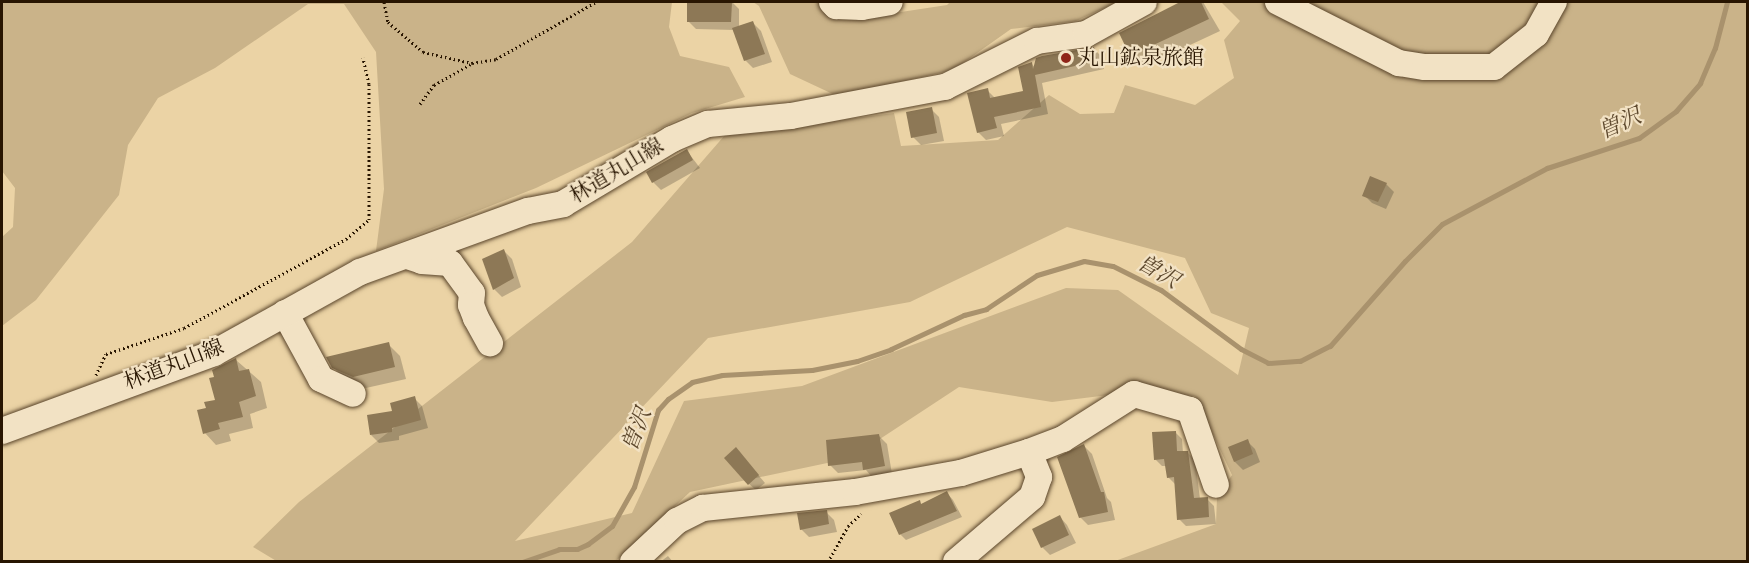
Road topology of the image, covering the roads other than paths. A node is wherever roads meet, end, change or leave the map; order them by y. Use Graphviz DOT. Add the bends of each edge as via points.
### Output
graph roads {
  1 [pos="832,2"];
  2 [pos="890,2"];
  3 [pos="1144,2"];
  4 [pos="1278,2"];
  5 [pos="1554,2"];
  6 [pos="406,256"];
  7 [pos="285,313"];
  8 [pos="490,344"];
  9 [pos="353,394"];
  10 [pos="2,431"];
  11 [pos="1029,452"];
  12 [pos="1215,485"];
  13 [pos="633,561"];
  14 [pos="956,561"];
  1 -- 2 [label="street" via="836,6 862,7"];
  3 -- 6 [label="street, 林道丸山線" via="1086,34 1037,41 945,87 791,116 708,124 651,150 563,204 528,211"];
  4 -- 5 [label="street" via="1399,63 1425,67 1494,67 1536,34"];
  6 -- 7 [label="street, 林道丸山線" via="360,272"];
  6 -- 8 [label="street" via="450,263 472,293 471,305"];
  7 -- 9 [label="street" via="321,379"];
  7 -- 10 [label="street, 林道丸山線" via="214,353"];
  11 -- 12 [label="street" via="1063,439 1134,394 1190,410"];
  11 -- 13 [label="street" via="961,473 887,487 703,508 677,521"];
  11 -- 14 [label="street" via="1039,477 1032,497"];
}
